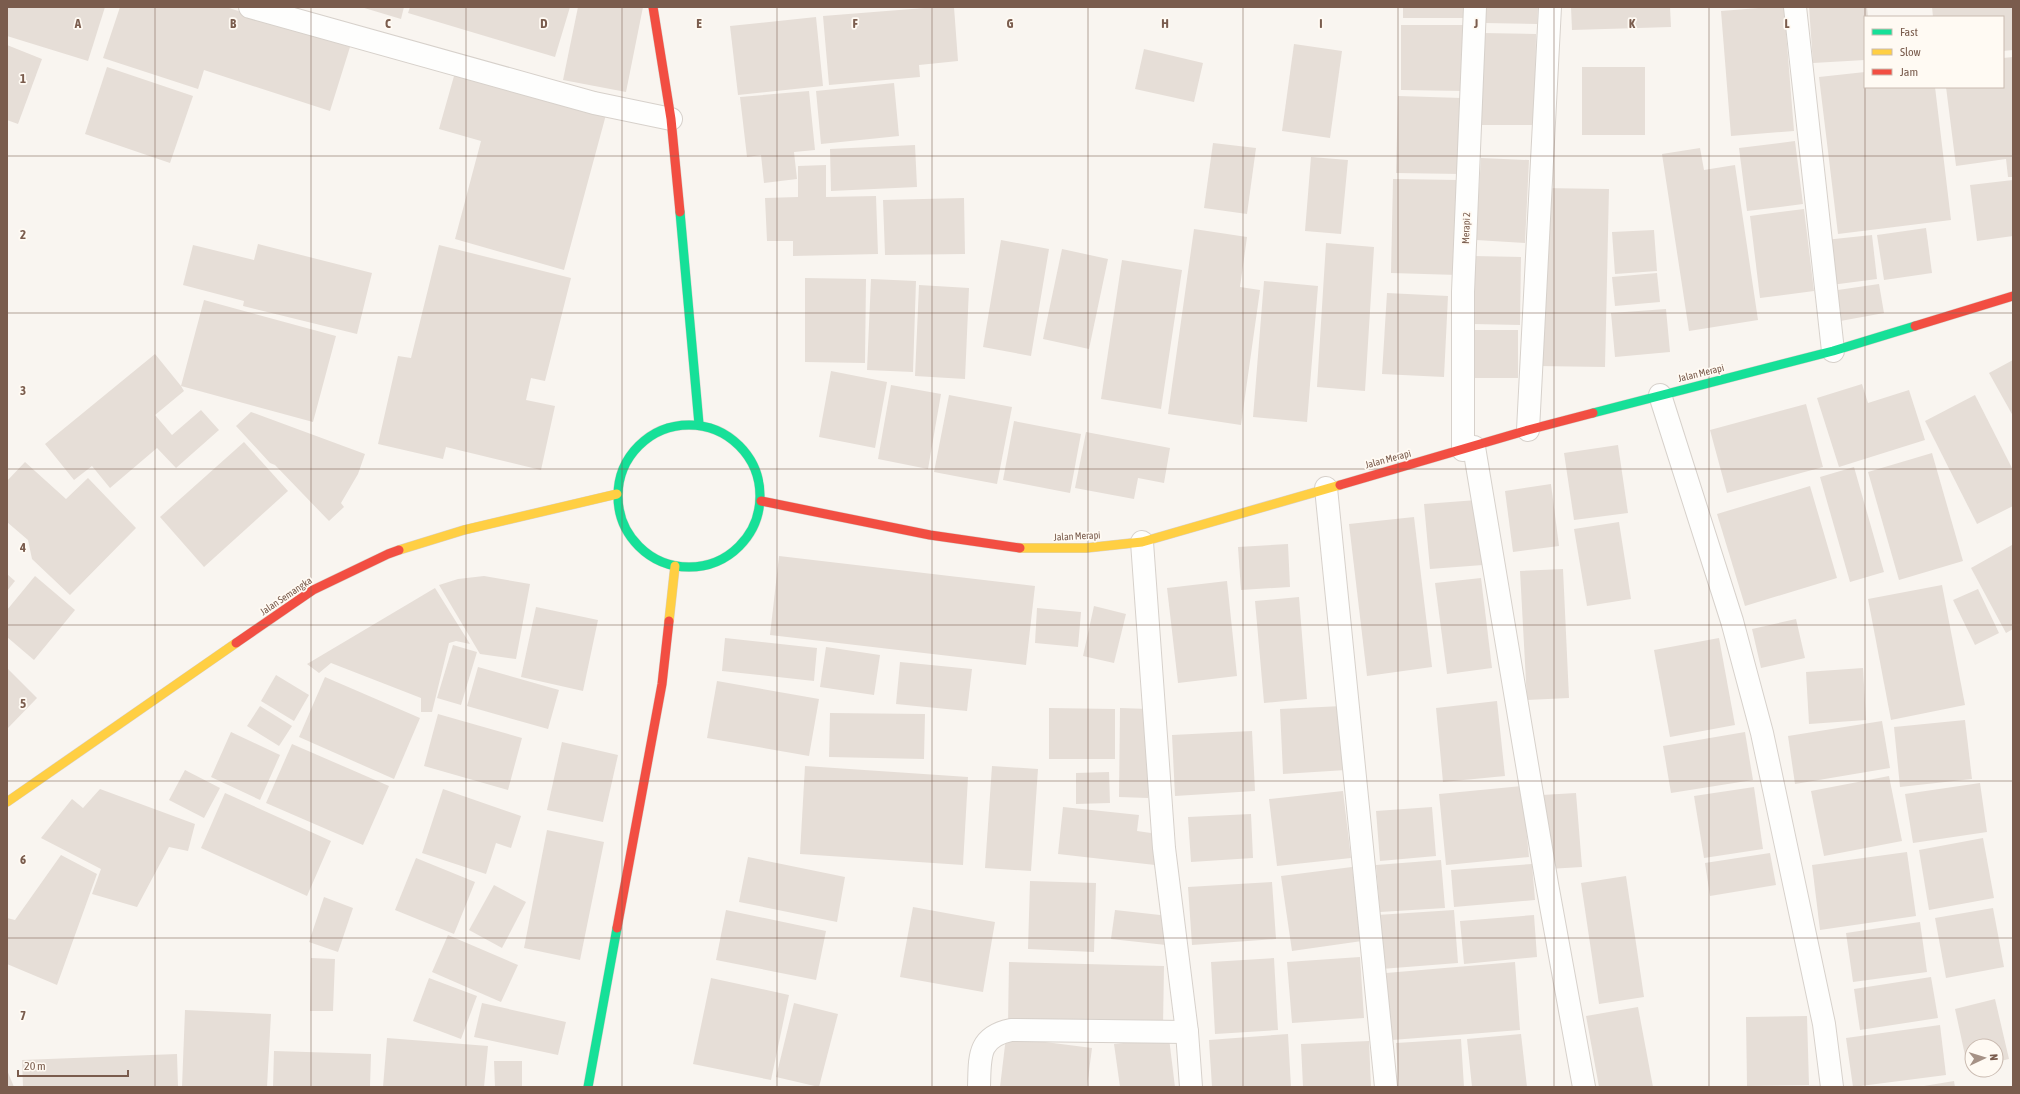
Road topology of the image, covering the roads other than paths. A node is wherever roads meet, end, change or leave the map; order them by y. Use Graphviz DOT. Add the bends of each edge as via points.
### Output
graph roads {
  1 [pos="250,7"];
  2 [pos="653,7"];
  3 [pos="1475,7"];
  4 [pos="1550,7"];
  5 [pos="1795,7"];
  6 [pos="671,119"];
  7 [pos="2013,296"];
  8 [pos="1833,351"];
  9 [pos="1660,395"];
  10 [pos="699,424"];
  11 [pos="1528,430"];
  12 [pos="1468,448"];
  13 [pos="1326,488"];
  14 [pos="617,494"];
  15 [pos="761,501"];
  16 [pos="1142,542"];
  17 [pos="675,566"];
  18 [pos="7,802"];
  19 [pos="1187,1032"];
  20 [pos="588,1087"];
  21 [pos="978,1087"];
  22 [pos="1191,1087"];
  23 [pos="1386,1087"];
  24 [pos="1584,1087"];
  25 [pos="1832,1087"];
  1 -- 6 [label="street" via="594,103"];
  2 -- 6 [label="main road"];
  3 -- 12 [label="street, Merapi 2" via="1463,292"];
  4 -- 11 [label="street"];
  5 -- 8 [label="street"];
  6 -- 10 [label="main road"];
  7 -- 8 [label="main road, Jalan Merapi"];
  8 -- 9 [label="main road, Jalan Merapi"];
  9 -- 11 [label="main road, Jalan Merapi"];
  9 -- 25 [label="street" via="1732,621 1762,733 1824,1024"];
  10 -- 14 [label="main road" via="675,424 652,433 634,449 622,470"];
  10 -- 15 [label="main road" via="732,437 737,443 755,466"];
  11 -- 12 [label="main road, Jalan Merapi"];
  12 -- 13 [label="main road, Jalan Merapi"];
  12 -- 24 [label="street, Merapi 2"];
  13 -- 16 [label="main road, Jalan Merapi"];
  13 -- 23 [label="street"];
  14 -- 17 [label="main road" via="621,518 633,541 652,558"];
  14 -- 18 [label="main road, Jalan Semangka" via="464,530 394,552 313,590"];
  15 -- 16 [label="main road, Jalan Merapi" via="930,534 1025,549 1086,548"];
  15 -- 17 [label="main road" via="750,534 730,554 710,565 693,568"];
  16 -- 19 [label="street" via="1164,848"];
  17 -- 20 [label="main road" via="662,684"];
  19 -- 21 [label="street" via="999,1032 991,1036 983,1047"];
  19 -- 22 [label="street"];
}
